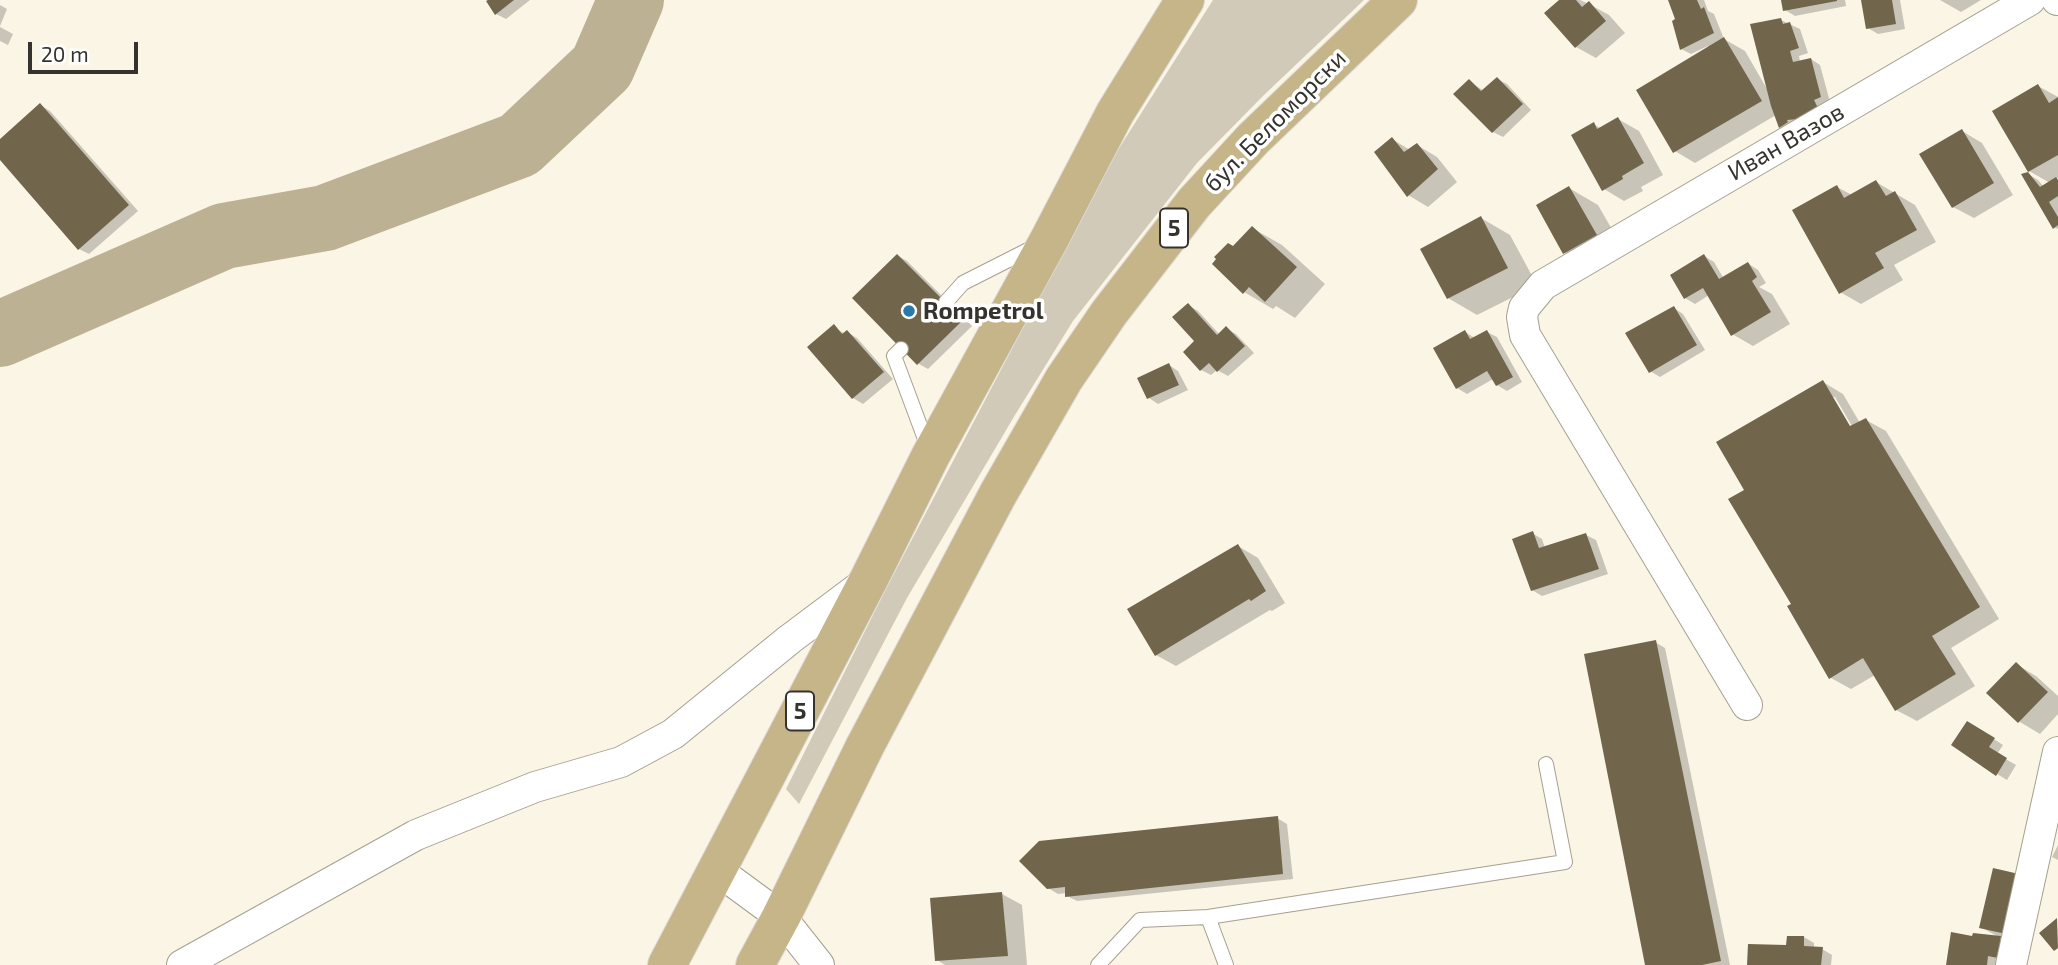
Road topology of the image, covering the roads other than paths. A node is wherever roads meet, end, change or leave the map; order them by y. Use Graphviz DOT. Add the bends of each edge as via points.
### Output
graph roads {
  1 [pos="1185,0"];
  2 [pos="1398,0"];
  3 [pos="2030,0"];
  4 [pos="1050,238"];
  5 [pos="946,302"];
  6 [pos="901,349"];
  7 [pos="931,455"];
  8 [pos="869,579"];
  9 [pos="1747,705"];
  10 [pos="2058,752"];
  11 [pos="1546,764"];
  12 [pos="717,870"];
  13 [pos="781,917"];
  14 [pos="1209,917"];
  15 [pos="182,965"];
  16 [pos="667,965"];
  17 [pos="755,965"];
  18 [pos="819,965"];
  19 [pos="1098,965"];
  20 [pos="1227,965"];
  21 [pos="2011,965"];
  1 -- 4 [label="main road, 5" via="1115,113"];
  2 -- 13 [label="main road, бул. Беломорски / 5" via="1252,139 1194,203 1064,379 865,746"];
  3 -- 9 [label="street, Иван Вазов" via="1543,285 1524,308 1525,335"];
  4 -- 5 [label="lane" via="964,283"];
  4 -- 7 [label="main road, 5"];
  6 -- 7 [label="lane" via="894,356"];
  7 -- 8 [label="main road, 5"];
  8 -- 12 [label="main road, 5"];
  8 -- 15 [label="street" via="673,734 621,762 535,787 416,835"];
  10 -- 21 [label="street"];
  11 -- 14 [label="lane" via="1565,862"];
  12 -- 13 [label="street"];
  12 -- 16 [label="main road, 5"];
  13 -- 17 [label="main road, 5"];
  13 -- 18 [label="street"];
  14 -- 19 [label="lane" via="1140,920"];
  14 -- 20 [label="lane"];
}
